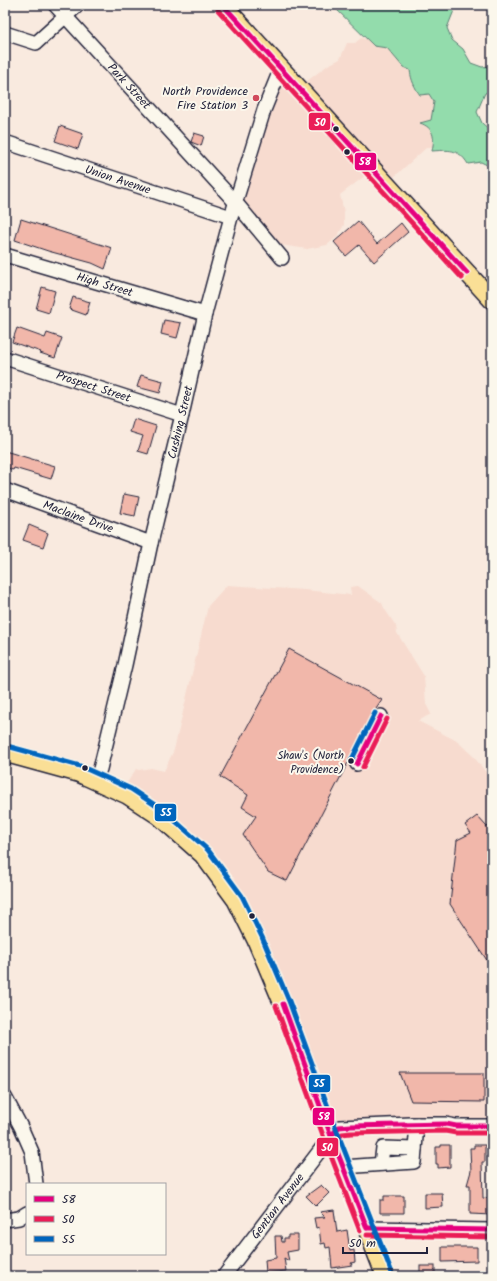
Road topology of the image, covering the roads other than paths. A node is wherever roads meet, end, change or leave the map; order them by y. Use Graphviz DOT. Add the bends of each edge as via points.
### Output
graph roads {
  1 [pos="55,5"];
  2 [pos="78,5"];
  3 [pos="223,5"];
  4 [pos="66,16"];
  5 [pos="5,33"];
  6 [pos="281,68"];
  7 [pos="5,142"];
  8 [pos="236,203"];
  9 [pos="231,217"];
  10 [pos="5,255"];
  11 [pos="282,258"];
  12 [pos="492,300"];
  13 [pos="205,314"];
  14 [pos="5,358"];
  15 [pos="182,415"];
  16 [pos="5,490"];
  17 [pos="151,543"];
  18 [pos="381,716"];
  19 [pos="5,753"];
  20 [pos="357,764"];
  21 [pos="95,781"];
  22 [pos="5,1097"];
  23 [pos="417,1124"];
  24 [pos="492,1126"];
  25 [pos="331,1136"];
  26 [pos="343,1167"];
  27 [pos="36,1183"];
  28 [pos="26,1214"];
  29 [pos="5,1220"];
  30 [pos="367,1228"];
  31 [pos="492,1230"];
  32 [pos="224,1276"];
  33 [pos="385,1276"];
  1 -- 4 [label="street, Park Street"];
  2 -- 4 [label="street"];
  3 -- 6 [label="main road"];
  4 -- 5 [label="street" via="36,43"];
  4 -- 8 [label="street, Park Street"];
  6 -- 8 [label="street, Cushing Street" via="264,110"];
  6 -- 12 [label="main road"];
  7 -- 9 [label="street, Union Avenue"];
  8 -- 9 [label="street, Cushing Street"];
  8 -- 11 [label="street, Park Street"];
  9 -- 13 [label="street, Cushing Street"];
  10 -- 13 [label="street, High Street"];
  13 -- 15 [label="street, Cushing Street"];
  14 -- 15 [label="street, Prospect Street"];
  15 -- 17 [label="street, Cushing Street"];
  16 -- 17 [label="street, Maclaine Drive"];
  17 -- 21 [label="street, Cushing Street" via="125,665"];
  18 -- 20 [label="street"];
  19 -- 21 [label="main road" via="78,773"];
  21 -- 25 [label="main road" via="127,795 171,826 203,855 236,900 283,1004"];
  22 -- 27 [label="street" via="32,1152"];
  23 -- 24 [label="street"];
  23 -- 25 [label="street" via="340,1127"];
  23 -- 26 [label="street" via="414,1162"];
  25 -- 26 [label="main road"];
  25 -- 32 [label="street, Gentian Avenue"];
  26 -- 30 [label="main road"];
  28 -- 29 [label="street" via="19,1218"];
  30 -- 31 [label="street"];
  30 -- 33 [label="main road"];
}
